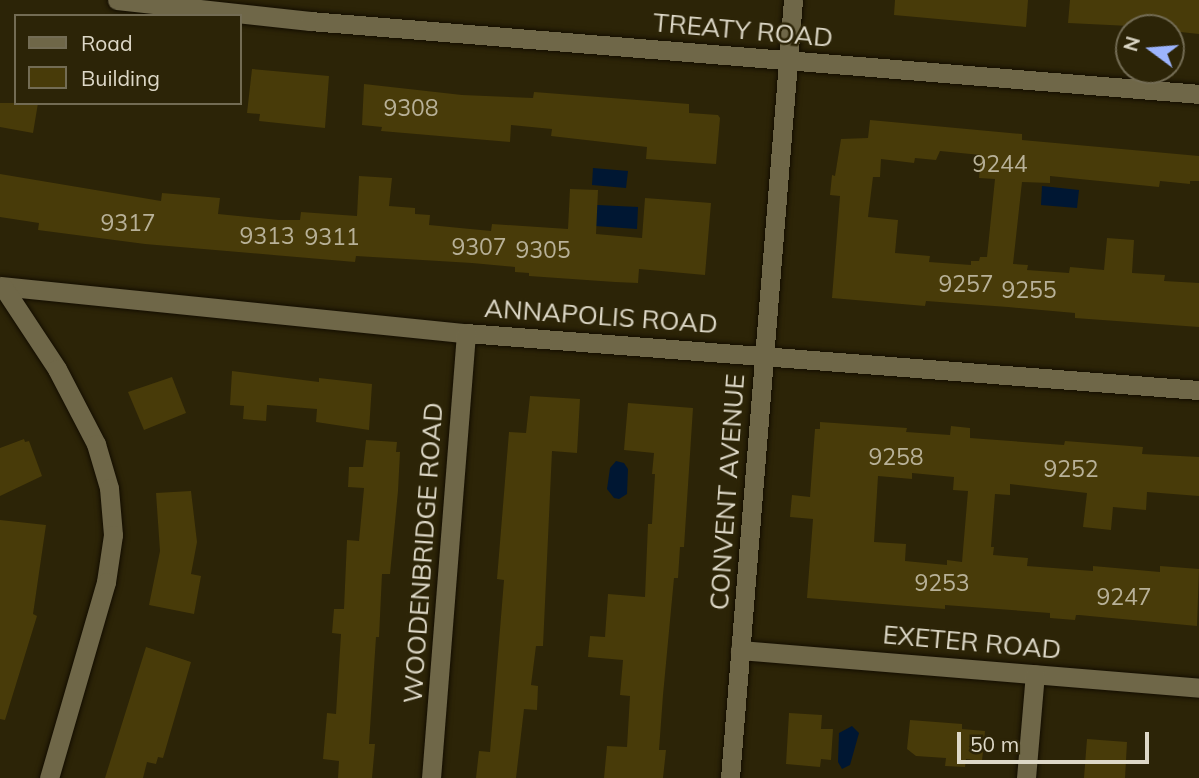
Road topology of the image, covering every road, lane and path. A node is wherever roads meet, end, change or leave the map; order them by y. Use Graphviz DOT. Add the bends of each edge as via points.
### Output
graph roads {
  1 [pos="117,0"];
  2 [pos="793,0"];
  3 [pos="788,60"];
  4 [pos="1199,94"];
  5 [pos="1,287"];
  6 [pos="466,333"];
  7 [pos="764,355"];
  8 [pos="1199,390"];
  9 [pos="740,650"];
  10 [pos="1035,674"];
  11 [pos="1199,688"];
  12 [pos="49,778"];
  13 [pos="431,778"];
  14 [pos="730,778"];
  15 [pos="1026,778"];
  1 -- 3 [label="street, TREATY ROAD"];
  2 -- 3 [label="street, CONVENT AVENUE"];
  3 -- 4 [label="street, TREATY ROAD"];
  3 -- 7 [label="street, CONVENT AVENUE"];
  5 -- 6 [label="street, ANNAPOLIS ROAD"];
  5 -- 12 [label="street" via="57,369 96,444 109,488 113,535 106,582"];
  6 -- 7 [label="street, ANNAPOLIS ROAD"];
  6 -- 13 [label="street, WOODENBRIDGE ROAD"];
  7 -- 8 [label="street, ANNAPOLIS ROAD"];
  7 -- 9 [label="street, CONVENT AVENUE"];
  9 -- 10 [label="street, EXETER ROAD"];
  9 -- 14 [label="street, CONVENT AVENUE"];
  10 -- 11 [label="street, EXETER ROAD"];
  10 -- 15 [label="street"];
}
